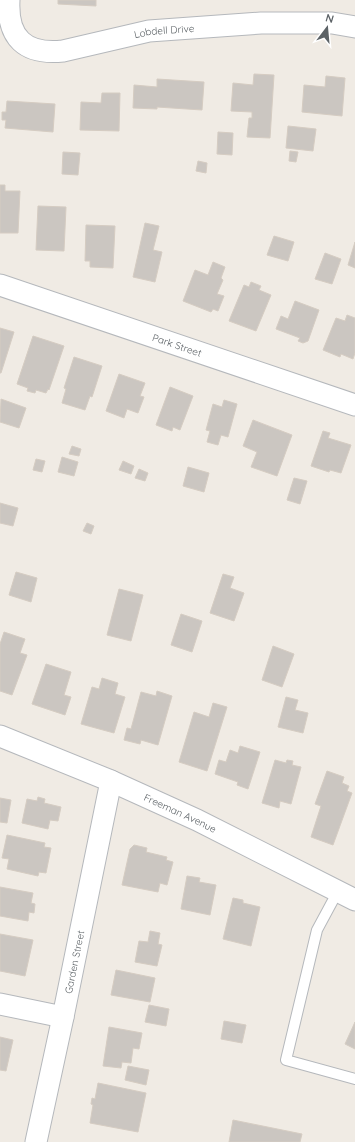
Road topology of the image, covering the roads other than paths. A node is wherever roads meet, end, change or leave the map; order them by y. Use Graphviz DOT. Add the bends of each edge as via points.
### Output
graph roads {
  1 [pos="9,0"];
  2 [pos="355,27"];
  3 [pos="0,285"];
  4 [pos="355,405"];
  5 [pos="0,736"];
  6 [pos="111,781"];
  7 [pos="347,896"];
  8 [pos="0,1004"];
  9 [pos="63,1017"];
  10 [pos="355,1079"];
  11 [pos="36,1142"];
  1 -- 2 [label="street, Lobdell Drive" via="10,23 20,39 38,51 50,52 149,31 261,23 332,23"];
  3 -- 4 [label="street, Park Street"];
  5 -- 6 [label="street, Freeman Avenue"];
  6 -- 7 [label="street, Freeman Avenue" via="197,820"];
  6 -- 9 [label="street, Garden Street"];
  7 -- 10 [label="lane" via="317,930 286,1060"];
  8 -- 9 [label="street"];
  9 -- 11 [label="street, Garden Street"];
}
